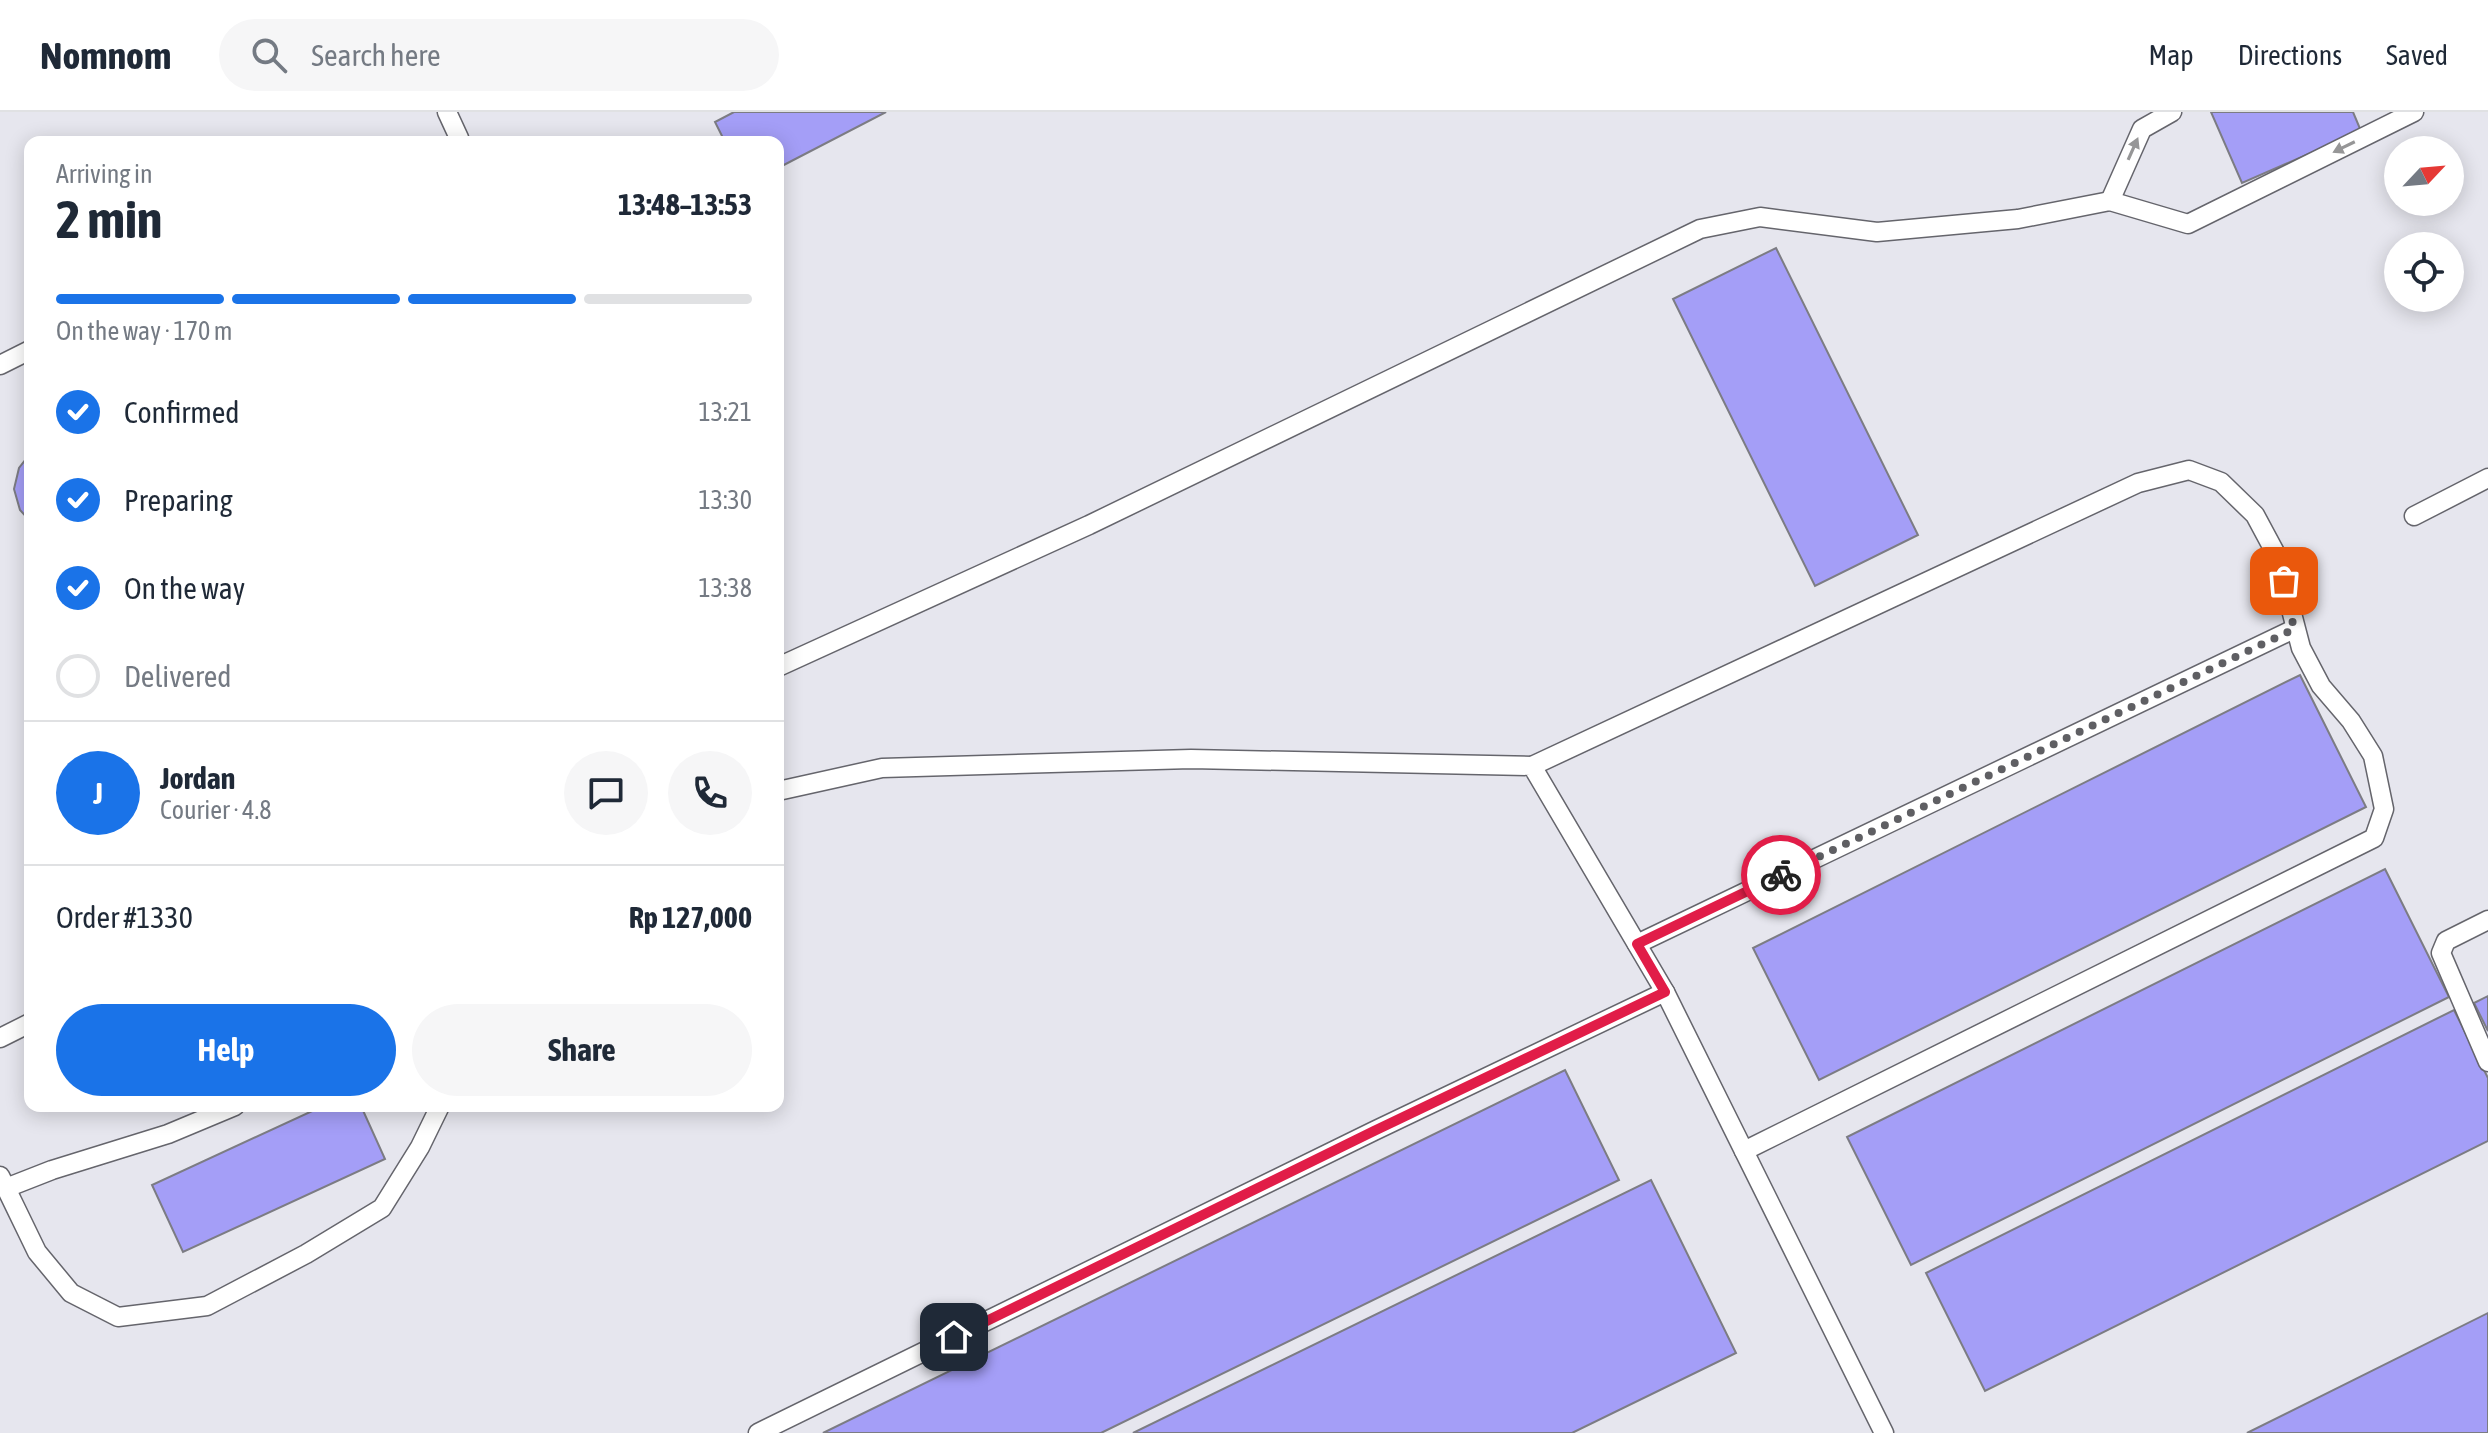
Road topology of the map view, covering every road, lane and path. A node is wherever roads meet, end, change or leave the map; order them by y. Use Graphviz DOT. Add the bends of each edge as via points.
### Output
graph roads {
  1 [pos="447,112"];
  2 [pos="2172,112"];
  3 [pos="2414,112"];
  4 [pos="455,136"];
  5 [pos="2110,201"];
  6 [pos="24,353"];
  7 [pos="0,365"];
  8 [pos="2488,478"];
  9 [pos="2414,516"];
  10 [pos="2294,629"];
  11 [pos="784,664"];
  12 [pos="1532,766"];
  13 [pos="784,790"];
  14 [pos="2488,920"];
  15 [pos="1637,944"];
  16 [pos="1665,992"];
  17 [pos="24,1026"];
  18 [pos="0,1038"];
  19 [pos="2488,1062"];
  20 [pos="221,1112"];
  21 [pos="437,1112"];
  22 [pos="1744,1151"];
  23 [pos="3,1182"];
  24 [pos="758,1433"];
  25 [pos="1884,1433"];
  1 -- 4 [label="lane"];
  5 -- 2 [label="lane, one-way" via="2142,129"];
  3 -- 5 [label="lane, one-way" via="2188,224"];
  5 -- 11 [label="lane" via="2018,219 1877,232 1760,217 1700,229 1089,525"];
  6 -- 7 [label="lane"];
  8 -- 9 [label="lane"];
  10 -- 12 [label="lane" via="2277,556 2255,515 2221,482 2189,470 2138,483"];
  10 -- 15 [label="lane"];
  10 -- 22 [label="lane" via="2321,686 2373,756 2384,809 2374,838"];
  12 -- 13 [label="lane" via="1191,759 898,767"];
  12 -- 15 [label="lane"];
  14 -- 19 [label="lane" via="2446,941 2441,953"];
  15 -- 16 [label="lane"];
  16 -- 22 [label="lane"];
  16 -- 24 [label="lane"];
  17 -- 18 [label="lane"];
  20 -- 23 [label="lane" via="168,1134"];
  21 -- 23 [label="lane" via="382,1208 207,1306 118,1317 71,1293 37,1252"];
  22 -- 25 [label="lane"];
}
